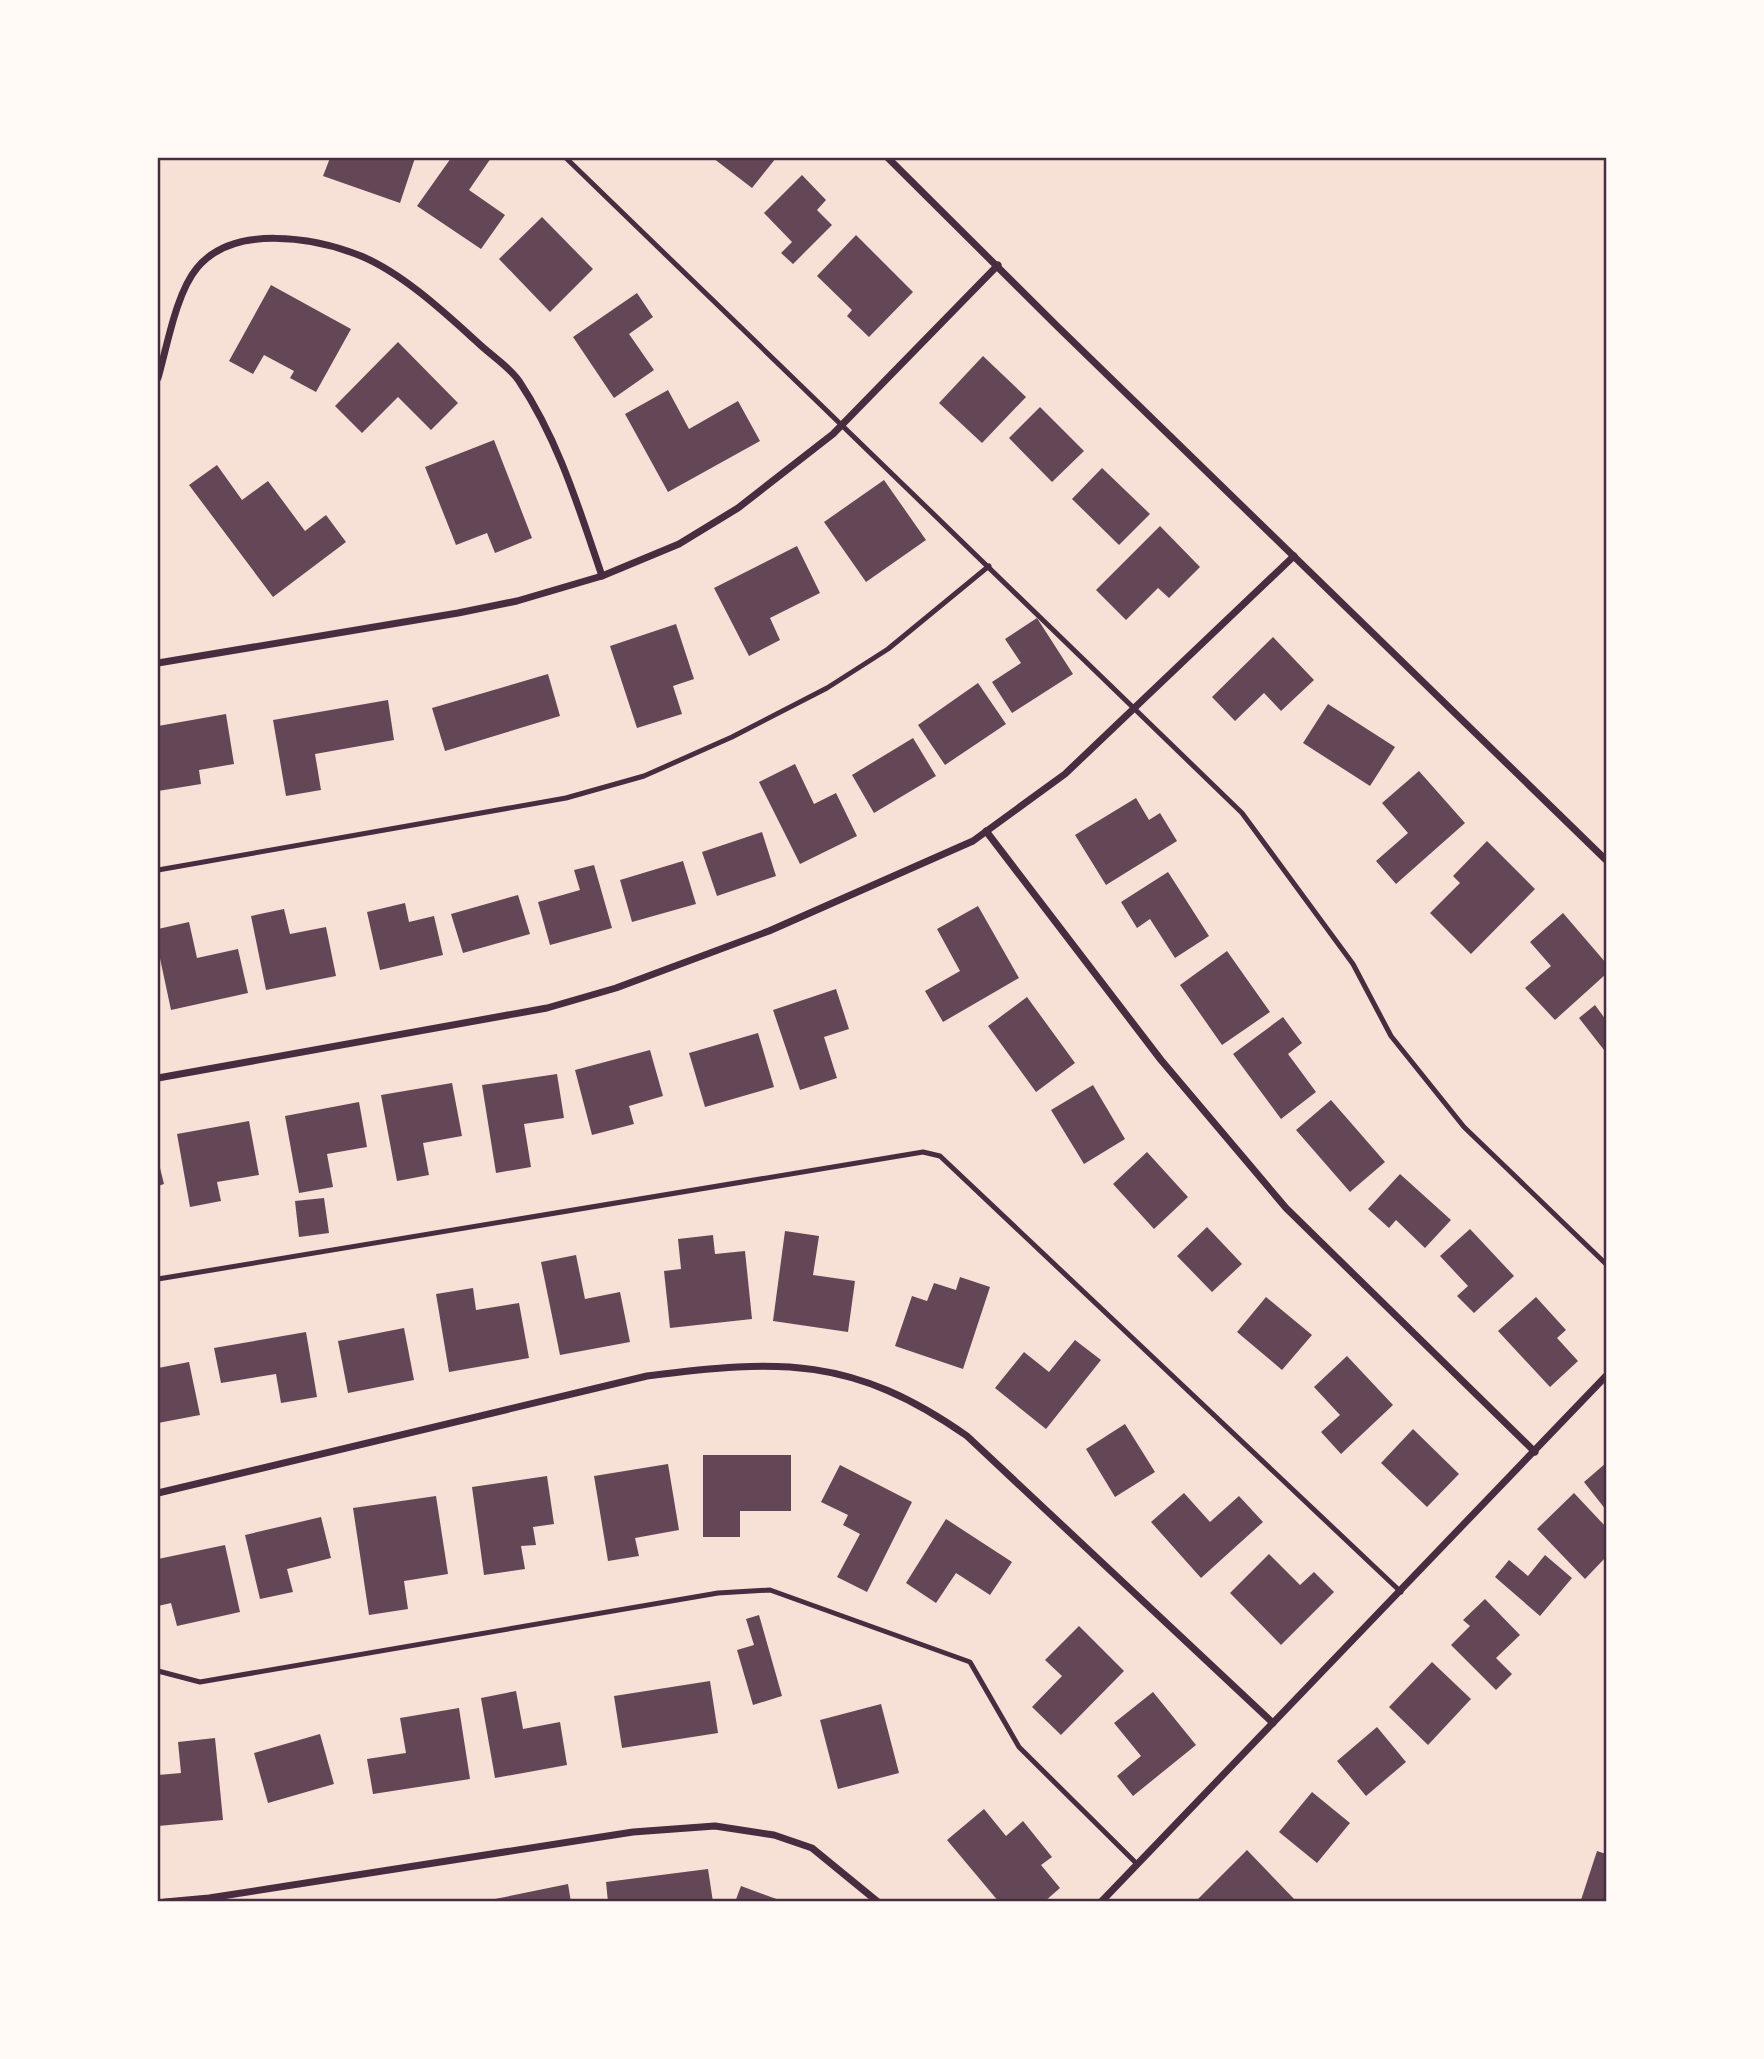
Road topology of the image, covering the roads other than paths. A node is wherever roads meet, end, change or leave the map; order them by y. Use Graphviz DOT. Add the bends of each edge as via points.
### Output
graph roads {
  1 [pos="566,158"];
  2 [pos="888,158"];
  3 [pos="998,265"];
  4 [pos="158,378"];
  5 [pos="843,423"];
  6 [pos="1294,556"];
  7 [pos="989,566"];
  8 [pos="602,576"];
  9 [pos="158,663"];
  10 [pos="1134,707"];
  11 [pos="986,831"];
  12 [pos="1606,860"];
  13 [pos="158,870"];
  14 [pos="158,1078"];
  15 [pos="1606,1265"];
  16 [pos="158,1279"];
  17 [pos="1606,1376"];
  18 [pos="1535,1452"];
  19 [pos="158,1493"];
  20 [pos="1401,1591"];
  21 [pos="158,1671"];
  22 [pos="1273,1723"];
  23 [pos="1137,1864"];
  24 [pos="165,1902"];
  25 [pos="878,1902"];
  26 [pos="1101,1902"];
  1 -- 5 [label="lane"];
  2 -- 3 [label="street"];
  3 -- 5 [label="street"];
  3 -- 6 [label="street"];
  4 -- 8 [label="street" via="182,296 196,269 220,250 247,239 302,240 362,256 427,297 517,379 560,455"];
  5 -- 7 [label="lane"];
  5 -- 8 [label="street" via="738,508 679,544"];
  6 -- 10 [label="street"];
  6 -- 12 [label="street"];
  7 -- 10 [label="lane"];
  7 -- 13 [label="lane" via="888,649 827,688 644,776 566,798"];
  8 -- 9 [label="street" via="458,613"];
  10 -- 11 [label="street" via="1065,774"];
  10 -- 15 [label="lane" via="1242,813 1353,964 1391,1036 1464,1127"];
  11 -- 14 [label="street" via="973,841 769,931 616,988 547,1008"];
  11 -- 18 [label="street" via="1161,1060 1286,1208"];
  16 -- 20 [label="lane" via="923,1152 940,1156"];
  17 -- 18 [label="street"];
  18 -- 20 [label="street"];
  19 -- 22 [label="street" via="647,1376 777,1364 823,1369 887,1387 927,1407 967,1436"];
  20 -- 22 [label="street"];
  21 -- 23 [label="lane" via="200,1682 718,1593 770,1590 970,1662 1019,1747"];
  22 -- 23 [label="street"];
  23 -- 26 [label="street"];
  24 -- 25 [label="street" via="633,1832 715,1826 774,1835 812,1848"];
}
